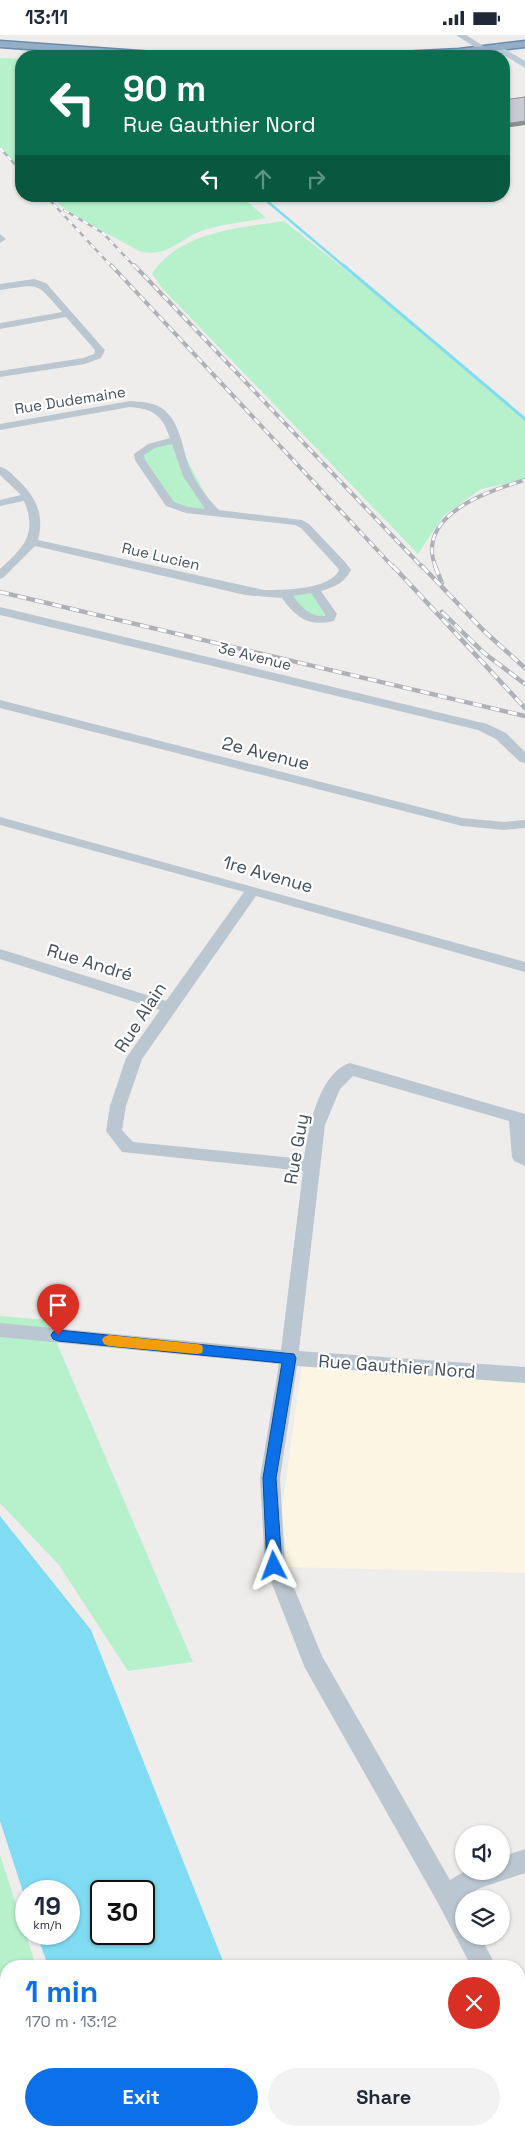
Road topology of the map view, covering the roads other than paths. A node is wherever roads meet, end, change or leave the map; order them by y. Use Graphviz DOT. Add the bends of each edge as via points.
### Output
graph roads {
  1 [pos="460,35"];
  2 [pos="475,35"];
  3 [pos="525,44"];
  4 [pos="0,46"];
  5 [pos="42,50"];
  6 [pos="67,50"];
  7 [pos="487,50"];
  8 [pos="490,50"];
  9 [pos="506,50"];
  10 [pos="525,52"];
  11 [pos="510,53"];
  12 [pos="510,60"];
  13 [pos="510,64"];
  14 [pos="525,65"];
  15 [pos="525,74"];
  16 [pos="0,287"];
  17 [pos="68,314"];
  18 [pos="0,326"];
  19 [pos="0,374"];
  20 [pos="0,427"];
  21 [pos="176,441"];
  22 [pos="0,470"];
  23 [pos="28,497"];
  24 [pos="0,503"];
  25 [pos="216,513"];
  26 [pos="32,542"];
  27 [pos="0,575"];
  28 [pos="314,589"];
  29 [pos="285,594"];
  30 [pos="0,611"];
  31 [pos="0,704"];
  32 [pos="525,759"];
  33 [pos="0,821"];
  34 [pos="525,824"];
  35 [pos="253,890"];
  36 [pos="0,954"];
  37 [pos="525,967"];
  38 [pos="169,1007"];
  39 [pos="521,1119"];
  40 [pos="525,1160"];
  41 [pos="310,1166"];
  42 [pos="0,1330"];
  43 [pos="290,1358"];
  44 [pos="525,1375"];
  45 [pos="525,1861"];
  46 [pos="510,1866"];
  47 [pos="472,1880"];
  48 [pos="446,1895"];
  49 [pos="455,1913"];
  50 [pos="471,1945"];
  51 [pos="480,1960"];
  1 -- 7 [label="street"];
  2 -- 8 [label="street"];
  3 -- 9 [label="highway"];
  4 -- 5 [label="highway"];
  4 -- 6 [label="highway"];
  10 -- 11 [label="highway"];
  12 -- 14 [label="main road"];
  13 -- 15 [label="main road"];
  16 -- 17 [label="street" via="34,282 43,285"];
  17 -- 18 [label="street"];
  17 -- 19 [label="street" via="100,350 98,356 85,361"];
  20 -- 21 [label="street, Rue Dudemaine" via="130,404 145,405 159,411 172,428"];
  21 -- 25 [label="street" via="190,480"];
  21 -- 25 [label="street" via="143,450 139,454 140,460 170,504 186,510"];
  22 -- 23 [label="street" via="23,488"];
  23 -- 24 [label="street"];
  23 -- 26 [label="street" via="35,514"];
  25 -- 28 [label="street, Rue Lucien" via="290,520 305,526 345,570 334,583"];
  26 -- 27 [label="street"];
  26 -- 29 [label="street, Rue Lucien" via="245,591"];
  28 -- 29 [label="street, Rue Lucien"];
  28 -- 29 [label="street" via="331,614 324,621 306,617"];
  30 -- 32 [label="street, 3e Avenue" via="482,727 500,735"];
  31 -- 34 [label="street, 2e Avenue" via="462,821 504,826"];
  33 -- 35 [label="street, 1re Avenue"];
  35 -- 37 [label="street, 1re Avenue"];
  35 -- 38 [label="street, Rue Alain"];
  36 -- 38 [label="street, Rue André"];
  38 -- 41 [label="street, Rue Alain" via="134,1058 118,1106 114,1131 128,1148"];
  39 -- 40 [label="street, Rue Guy" via="520,1157"];
  39 -- 41 [label="street, Rue Guy" via="350,1069 333,1086 316,1125"];
  41 -- 43 [label="street, Rue Guy"];
  42 -- 43 [label="street, Rue Gauthier Nord"];
  43 -- 44 [label="street, Rue Gauthier Nord"];
  43 -- 48 [label="street, Rue Guy" via="270,1478 274,1566 313,1661"];
  45 -- 46 [label="street"];
  47 -- 48 [label="street"];
  48 -- 49 [label="street, Rue Guy"];
  50 -- 51 [label="street"];
}
